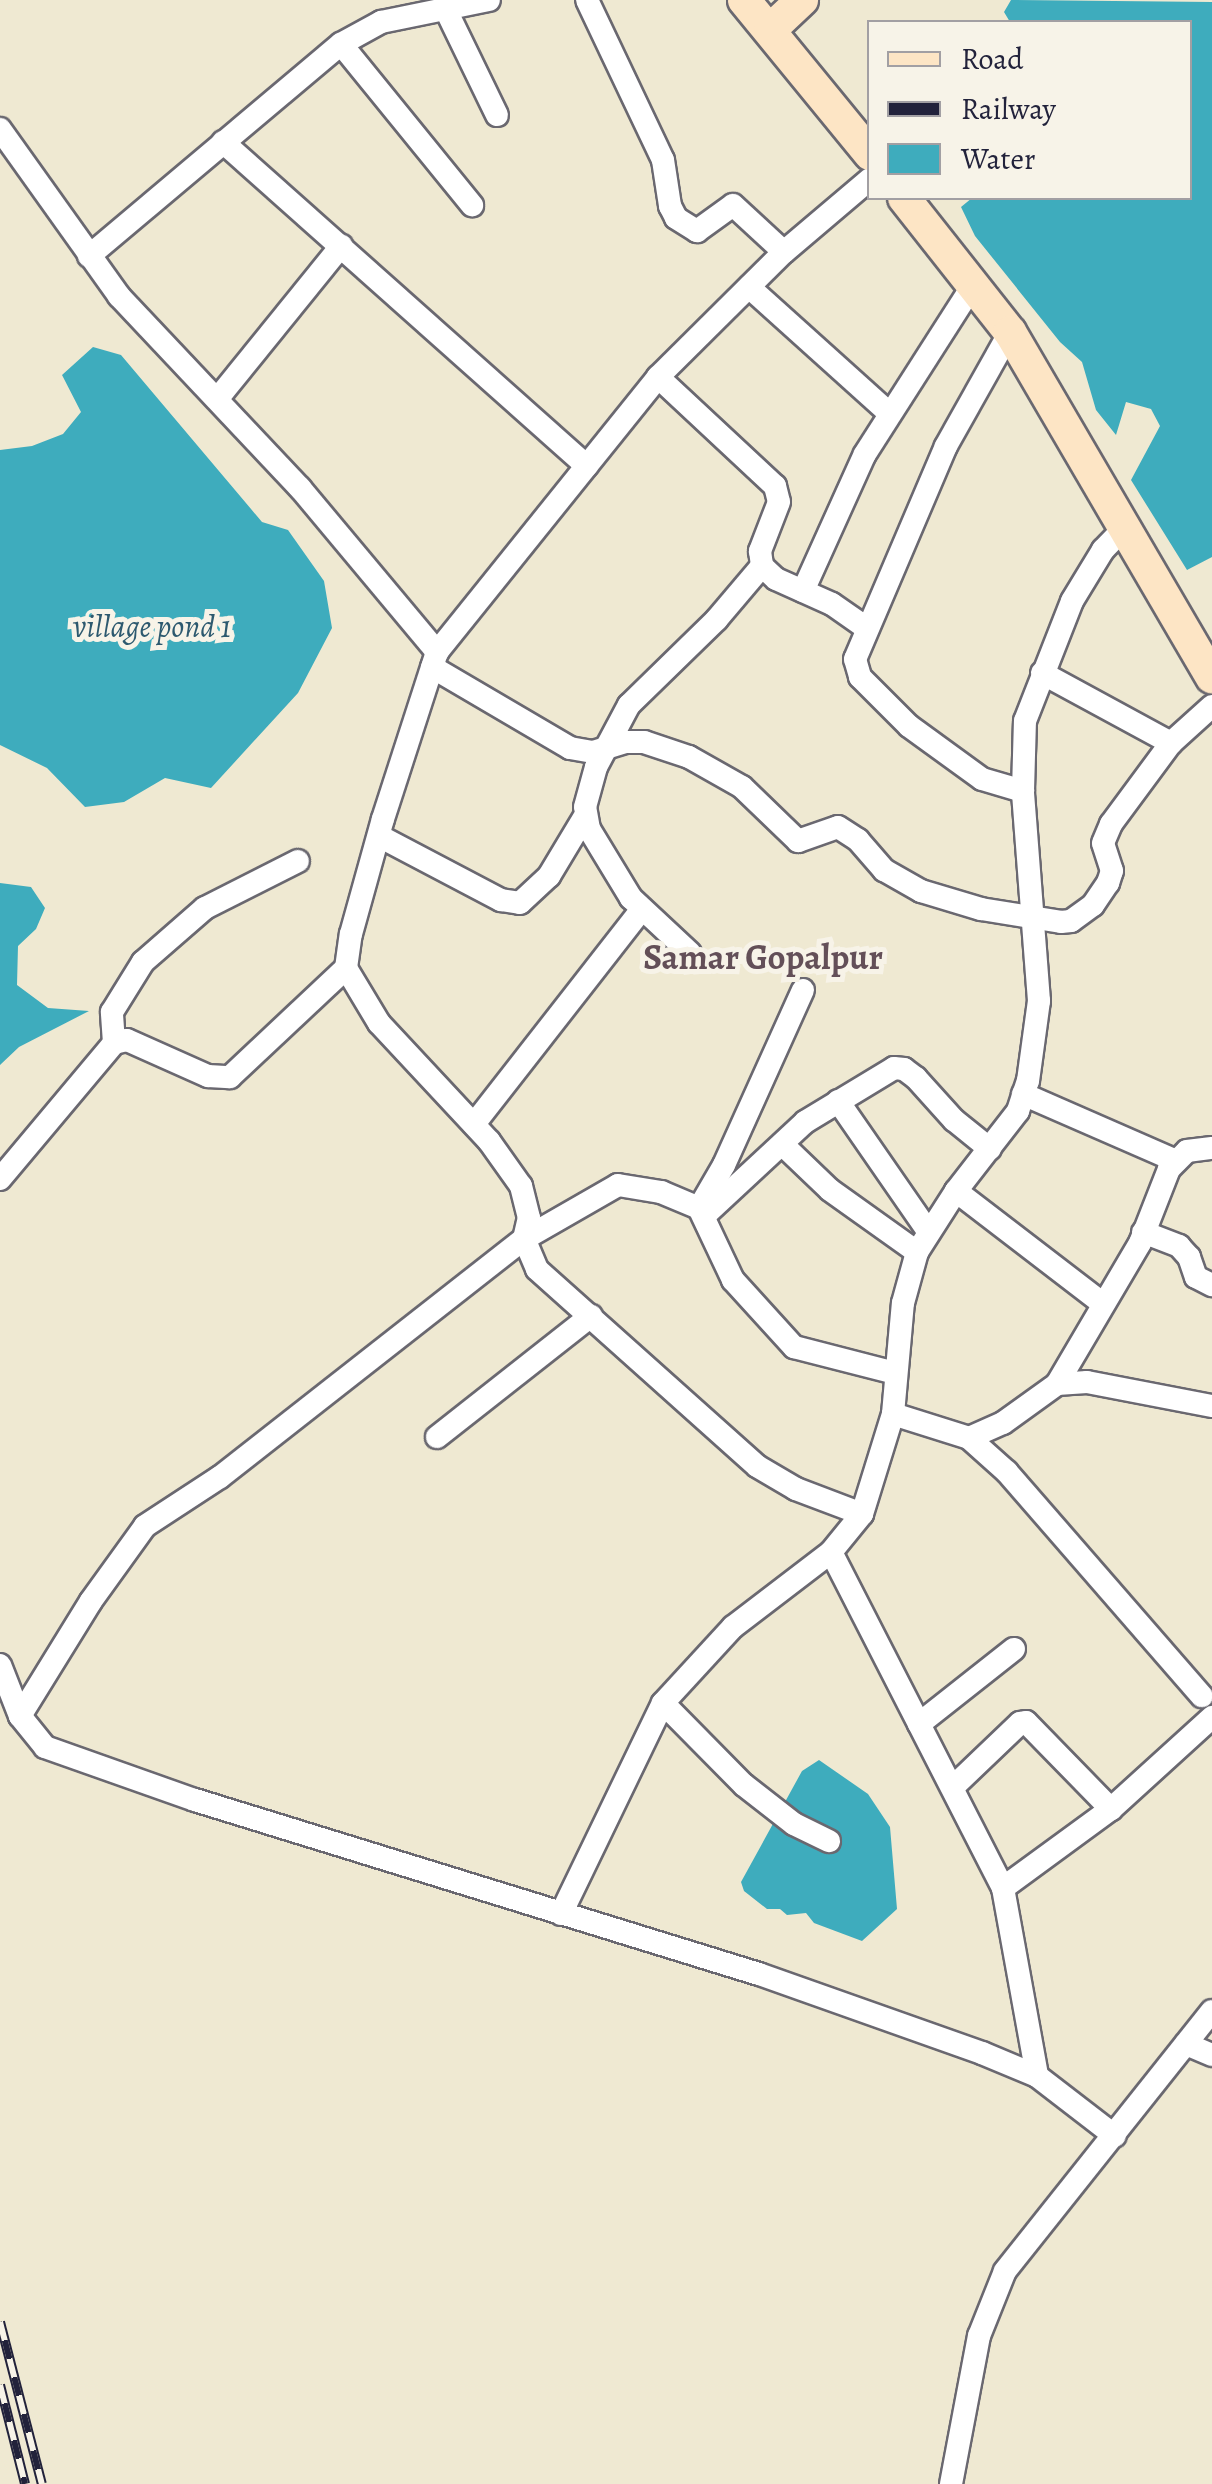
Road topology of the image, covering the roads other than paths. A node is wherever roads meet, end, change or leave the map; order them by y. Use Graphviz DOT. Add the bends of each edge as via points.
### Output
graph roads {
  1 [pos="488,0"];
  2 [pos="587,0"];
  3 [pos="744,0"];
  4 [pos="802,0"];
  5 [pos="404,8"];
  6 [pos="445,8"];
  7 [pos="770,30"];
  8 [pos="341,44"];
  9 [pos="497,115"];
  10 [pos="0,130"];
  11 [pos="222,142"];
  12 [pos="867,150"];
  13 [pos="867,183"];
  14 [pos="906,200"];
  15 [pos="472,206"];
  16 [pos="342,246"];
  17 [pos="784,252"];
  18 [pos="88,256"];
  19 [pos="973,286"];
  20 [pos="749,287"];
  21 [pos="1010,332"];
  22 [pos="658,377"];
  23 [pos="218,398"];
  24 [pos="889,413"];
  25 [pos="587,466"];
  26 [pos="1123,528"];
  27 [pos="762,566"];
  28 [pos="803,591"];
  29 [pos="865,627"];
  30 [pos="434,660"];
  31 [pos="1209,665"];
  32 [pos="1042,673"];
  33 [pos="1212,706"];
  34 [pos="1171,743"];
  35 [pos="612,745"];
  36 [pos="1022,792"];
  37 [pos="585,816"];
  38 [pos="379,836"];
  39 [pos="298,861"];
  40 [pos="641,910"];
  41 [pos="1032,915"];
  42 [pos="690,953"];
  43 [pos="346,968"];
  44 [pos="803,990"];
  45 [pos="114,1044"];
  46 [pos="1023,1094"];
  47 [pos="838,1101"];
  48 [pos="474,1124"];
  49 [pos="782,1144"];
  50 [pos="1212,1148"];
  51 [pos="990,1149"];
  52 [pos="1176,1160"];
  53 [pos="0,1179"];
  54 [pos="956,1191"];
  55 [pos="702,1211"];
  56 [pos="1144,1232"];
  57 [pos="524,1239"];
  58 [pos="923,1241"];
  59 [pos="1212,1285"];
  60 [pos="1102,1303"];
  61 [pos="590,1316"];
  62 [pos="895,1373"];
  63 [pos="1056,1384"];
  64 [pos="1212,1406"];
  65 [pos="893,1414"];
  66 [pos="438,1437"];
  67 [pos="970,1438"];
  68 [pos="862,1514"];
  69 [pos="832,1552"];
  70 [pos="1014,1649"];
  71 [pos="0,1665"];
  72 [pos="1210,1701"];
  73 [pos="663,1702"];
  74 [pos="20,1716"];
  75 [pos="919,1724"];
  76 [pos="954,1787"];
  77 [pos="1112,1809"];
  78 [pos="829,1841"];
  79 [pos="1003,1888"];
  80 [pos="561,1914"];
  81 [pos="1212,2011"];
  82 [pos="1186,2044"];
  83 [pos="1212,2055"];
  84 [pos="1037,2076"];
  85 [pos="1115,2136"];
  86 [pos="951,2484"];
  1 -- 6 [label="street"];
  2 -- 17 [label="street" via="664,160 676,218 697,231 732,204"];
  3 -- 7 [label="street"];
  4 -- 7 [label="street"];
  5 -- 6 [label="street"];
  5 -- 8 [label="street"];
  6 -- 9 [label="street"];
  7 -- 12 [label="street"];
  8 -- 11 [label="street"];
  8 -- 15 [label="street"];
  10 -- 18 [label="street"];
  11 -- 16 [label="street"];
  11 -- 18 [label="street"];
  13 -- 17 [label="street"];
  14 -- 19 [label="street"];
  16 -- 23 [label="street"];
  16 -- 25 [label="street"];
  17 -- 20 [label="street"];
  18 -- 23 [label="street"];
  19 -- 21 [label="street"];
  19 -- 24 [label="street"];
  20 -- 22 [label="street"];
  20 -- 24 [label="street"];
  21 -- 26 [label="street"];
  21 -- 29 [label="street" via="946,446"];
  22 -- 25 [label="street"];
  22 -- 27 [label="street" via="775,486 780,502 760,551"];
  23 -- 30 [label="street"];
  24 -- 28 [label="street"];
  25 -- 30 [label="street"];
  26 -- 31 [label="street"];
  26 -- 32 [label="street" via="1086,576"];
  27 -- 28 [label="street"];
  27 -- 35 [label="street" via="718,619 640,692 619,720"];
  28 -- 29 [label="street"];
  29 -- 36 [label="street" via="855,658 872,690 956,762"];
  30 -- 35 [label="street" via="570,748 594,752"];
  30 -- 38 [label="street"];
  32 -- 34 [label="street"];
  32 -- 36 [label="street" via="1025,721"];
  33 -- 34 [label="street"];
  34 -- 41 [label="street" via="1105,836 1103,853 1112,871 1092,905 1071,921"];
  35 -- 37 [label="street" via="590,785"];
  35 -- 41 [label="street" via="644,742 690,757 742,787 798,841 838,827 898,880 981,909"];
  36 -- 41 [label="street"];
  37 -- 38 [label="street" via="548,876 520,903 501,900"];
  37 -- 40 [label="street"];
  38 -- 43 [label="street"];
  39 -- 45 [label="street" via="205,908 143,962 112,1012"];
  40 -- 42 [label="street"];
  40 -- 48 [label="street"];
  41 -- 46 [label="street" via="1038,1025"];
  43 -- 45 [label="street" via="230,1077 208,1076 128,1040"];
  43 -- 48 [label="street" via="379,1023"];
  44 -- 55 [label="street"];
  45 -- 53 [label="street"];
  46 -- 51 [label="street"];
  46 -- 52 [label="street"];
  47 -- 49 [label="street"];
  47 -- 51 [label="street" via="887,1070 904,1069"];
  47 -- 58 [label="street"];
  48 -- 57 [label="street" via="520,1186 529,1218"];
  49 -- 55 [label="street"];
  49 -- 58 [label="street" via="830,1190"];
  50 -- 52 [label="street" via="1187,1151"];
  51 -- 54 [label="street"];
  52 -- 56 [label="street"];
  54 -- 58 [label="street"];
  54 -- 60 [label="street"];
  55 -- 57 [label="street" via="662,1192 618,1186"];
  55 -- 62 [label="street" via="732,1280 784,1340 810,1353"];
  56 -- 59 [label="street" via="1186,1252 1196,1278"];
  56 -- 60 [label="street"];
  57 -- 61 [label="street" via="537,1268"];
  57 -- 74 [label="street" via="220,1477 145,1526"];
  58 -- 62 [label="street" via="902,1303"];
  60 -- 63 [label="street"];
  61 -- 66 [label="street"];
  61 -- 68 [label="street" via="773,1478"];
  62 -- 65 [label="street"];
  63 -- 64 [label="street" via="1087,1382"];
  63 -- 67 [label="street"];
  65 -- 67 [label="street"];
  65 -- 68 [label="street"];
  67 -- 72 [label="street"];
  68 -- 69 [label="street"];
  69 -- 73 [label="street" via="733,1627"];
  69 -- 75 [label="street"];
  70 -- 75 [label="street"];
  71 -- 74 [label="street"];
  72 -- 77 [label="street"];
  73 -- 78 [label="street" via="744,1785 794,1824"];
  73 -- 80 [label="street"];
  74 -- 80 [label="street" via="44,1747 64,1756"];
  75 -- 76 [label="street"];
  76 -- 77 [label="street" via="1026,1722"];
  76 -- 79 [label="street"];
  77 -- 79 [label="street"];
  79 -- 84 [label="street"];
  80 -- 84 [label="street" via="759,1974"];
  81 -- 82 [label="street"];
  82 -- 83 [label="street"];
  82 -- 85 [label="street"];
  84 -- 85 [label="street"];
  85 -- 86 [label="street" via="992,2297 968,2377"];
}
